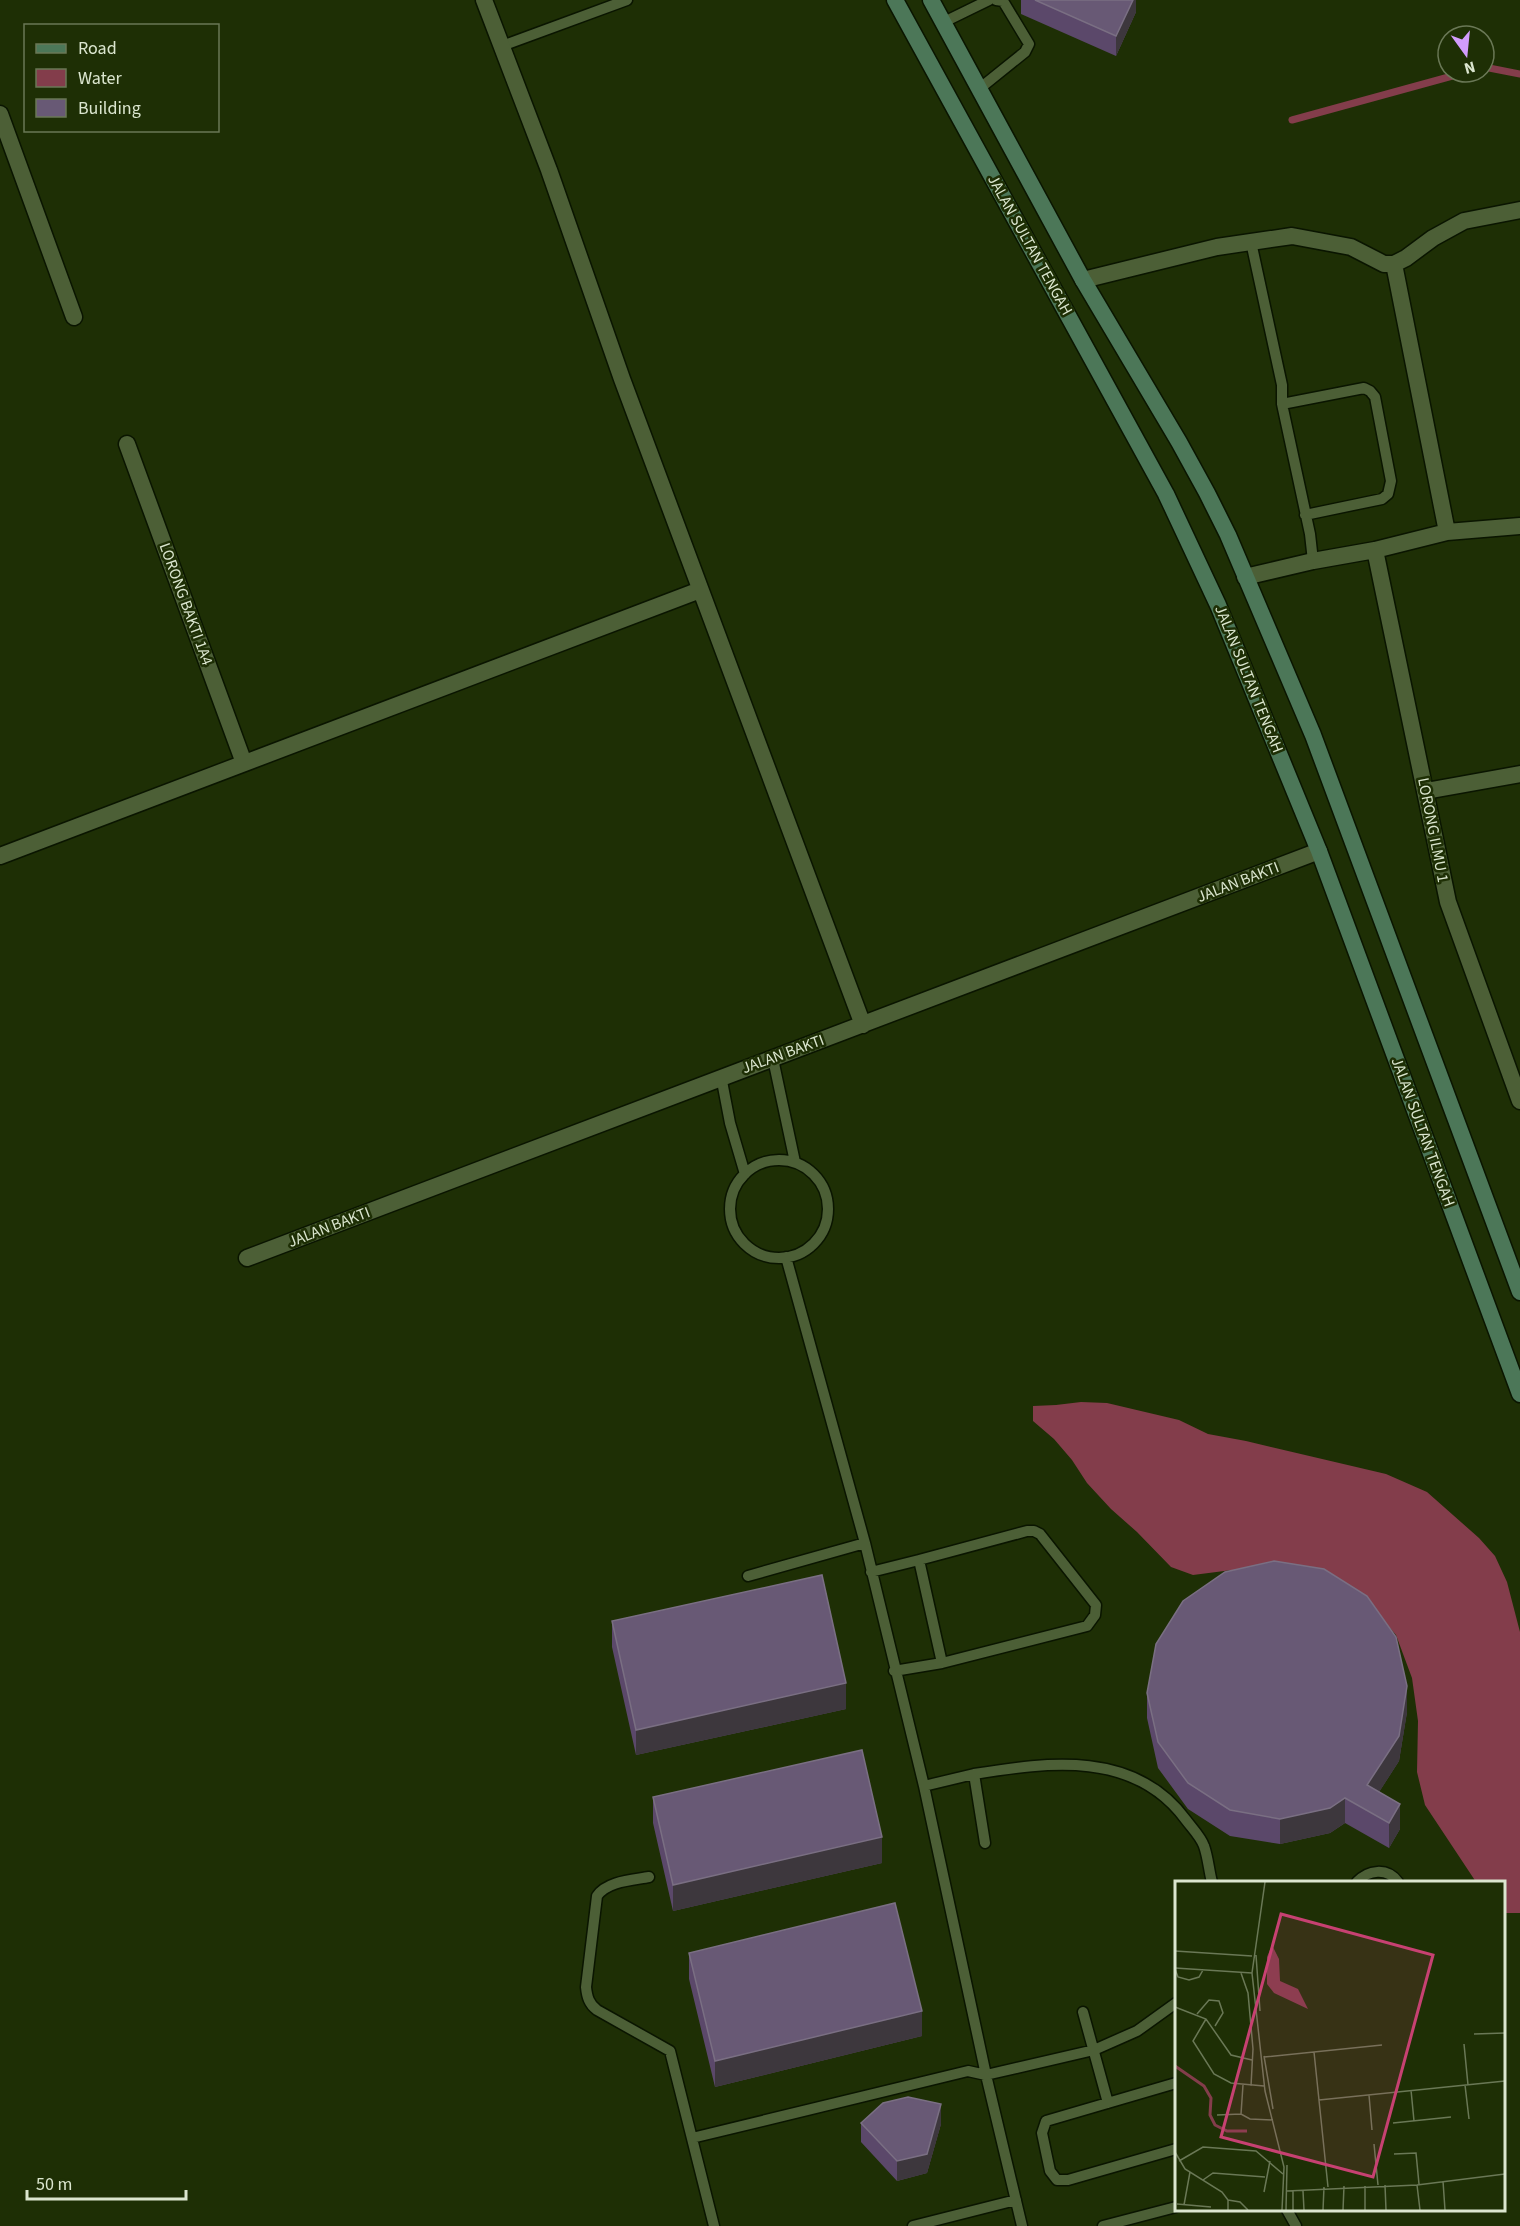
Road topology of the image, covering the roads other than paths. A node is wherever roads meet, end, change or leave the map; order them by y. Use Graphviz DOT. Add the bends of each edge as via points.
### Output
graph roads {
  1 [pos="484,0"];
  2 [pos="627,0"];
  3 [pos="896,0"];
  4 [pos="931,0"];
  5 [pos="989,0"];
  6 [pos="996,0"];
  7 [pos="944,22"];
  8 [pos="502,46"];
  9 [pos="979,89"];
  10 [pos="0,114"];
  11 [pos="1520,210"];
  12 [pos="1251,242"];
  13 [pos="1394,264"];
  14 [pos="1083,280"];
  15 [pos="74,317"];
  16 [pos="1282,404"];
  17 [pos="127,444"];
  18 [pos="1305,515"];
  19 [pos="1520,526"];
  20 [pos="1447,532"];
  21 [pos="1376,550"];
  22 [pos="1313,561"];
  23 [pos="1245,577"];
  24 [pos="700,590"];
  25 [pos="244,763"];
  26 [pos="1520,774"];
  27 [pos="1426,791"];
  28 [pos="1319,851"];
  29 [pos="0,856"];
  30 [pos="863,1025"];
  31 [pos="773,1059"];
  32 [pos="721,1076"];
  33 [pos="1520,1101"];
  34 [pos="795,1162"];
  35 [pos="744,1174"];
  36 [pos="786,1257"];
  37 [pos="247,1258"];
  38 [pos="1520,1292"];
  39 [pos="1520,1394"];
  40 [pos="865,1543"];
  41 [pos="919,1560"];
  42 [pos="871,1572"];
  43 [pos="748,1576"];
  44 [pos="942,1663"];
  45 [pos="894,1671"];
  46 [pos="974,1774"];
  47 [pos="924,1786"];
  48 [pos="985,1843"];
  49 [pos="650,1877"];
  50 [pos="1212,1881"];
  51 [pos="1358,1881"];
  52 [pos="1397,1881"];
  53 [pos="1175,2004"];
  54 [pos="1083,2012"];
  55 [pos="1095,2050"];
  56 [pos="986,2075"];
  57 [pos="1175,2083"];
  58 [pos="1108,2103"];
  59 [pos="692,2139"];
  60 [pos="1175,2149"];
  61 [pos="1016,2200"];
  62 [pos="1175,2206"];
  63 [pos="1288,2211"];
  64 [pos="714,2226"];
  65 [pos="913,2226"];
  66 [pos="1022,2226"];
  67 [pos="1103,2226"];
  68 [pos="1296,2226"];
  1 -- 8 [label="street"];
  2 -- 8 [label="lane"];
  3 -- 28 [label="main road, JALAN SULTAN TENGAH" via="1166,494 1218,605"];
  4 -- 7 [label="main road, JALAN SULTAN TENGAH"];
  5 -- 7 [label="lane"];
  6 -- 9 [label="lane" via="1003,1 1029,44 1025,52"];
  7 -- 9 [label="main road, JALAN SULTAN TENGAH"];
  8 -- 24 [label="street"];
  9 -- 14 [label="main road, JALAN SULTAN TENGAH"];
  10 -- 15 [label="street"];
  11 -- 13 [label="street" via="1464,221"];
  12 -- 13 [label="street" via="1292,236 1351,247 1384,264"];
  12 -- 14 [label="street"];
  12 -- 16 [label="lane"];
  13 -- 20 [label="street"];
  14 -- 23 [label="main road, JALAN SULTAN TENGAH" via="1207,493"];
  16 -- 18 [label="lane"];
  16 -- 18 [label="lane" via="1364,388 1375,396 1391,481 1388,494 1382,499"];
  17 -- 25 [label="street, LORONG BAKTI 1A4"];
  18 -- 22 [label="lane"];
  19 -- 20 [label="street"];
  20 -- 21 [label="street"];
  21 -- 22 [label="street"];
  21 -- 27 [label="street, LORONG ILMU 1"];
  22 -- 23 [label="street"];
  23 -- 38 [label="main road, JALAN SULTAN TENGAH" via="1313,735"];
  24 -- 25 [label="street"];
  24 -- 30 [label="street"];
  25 -- 29 [label="street"];
  26 -- 27 [label="street"];
  27 -- 33 [label="street, LORONG ILMU 1" via="1448,902"];
  28 -- 30 [label="street, JALAN BAKTI"];
  28 -- 39 [label="main road, JALAN SULTAN TENGAH"];
  30 -- 31 [label="street, JALAN BAKTI"];
  31 -- 32 [label="street, JALAN BAKTI"];
  31 -- 34 [label="lane"];
  32 -- 35 [label="lane"];
  32 -- 37 [label="street, JALAN BAKTI"];
  34 -- 35 [label="lane" via="760,1163"];
  34 -- 36 [label="lane" via="821,1182 828,1197 829,1213 815,1242"];
  35 -- 36 [label="lane" via="734,1188 730,1205 739,1238 752,1250 769,1257"];
  36 -- 40 [label="lane"];
  40 -- 42 [label="lane"];
  40 -- 43 [label="lane"];
  41 -- 42 [label="lane"];
  41 -- 44 [label="lane"];
  41 -- 44 [label="lane" via="1034,1531 1096,1605 1095,1615 1087,1626"];
  42 -- 45 [label="lane"];
  44 -- 45 [label="lane"];
  45 -- 47 [label="lane"];
  46 -- 47 [label="lane"];
  46 -- 48 [label="lane"];
  46 -- 50 [label="lane" via="1015,1767 1076,1765 1117,1770 1146,1783 1176,1807 1204,1845"];
  47 -- 56 [label="lane"];
  49 -- 59 [label="lane" via="609,1886 597,1896 587,1996 597,2010 670,2051"];
  51 -- 52 [label="lane" via="1376,1872 1386,1873"];
  53 -- 55 [label="lane" via="1137,2031"];
  54 -- 55 [label="lane"];
  55 -- 56 [label="lane"];
  55 -- 58 [label="lane"];
  56 -- 59 [label="lane" via="968,2070"];
  56 -- 61 [label="lane"];
  57 -- 58 [label="lane"];
  58 -- 60 [label="lane" via="1046,2121 1042,2133 1050,2171 1057,2180"];
  59 -- 64 [label="lane"];
  61 -- 65 [label="lane"];
  61 -- 66 [label="lane"];
  62 -- 67 [label="lane"];
  63 -- 68 [label="lane"];
}
